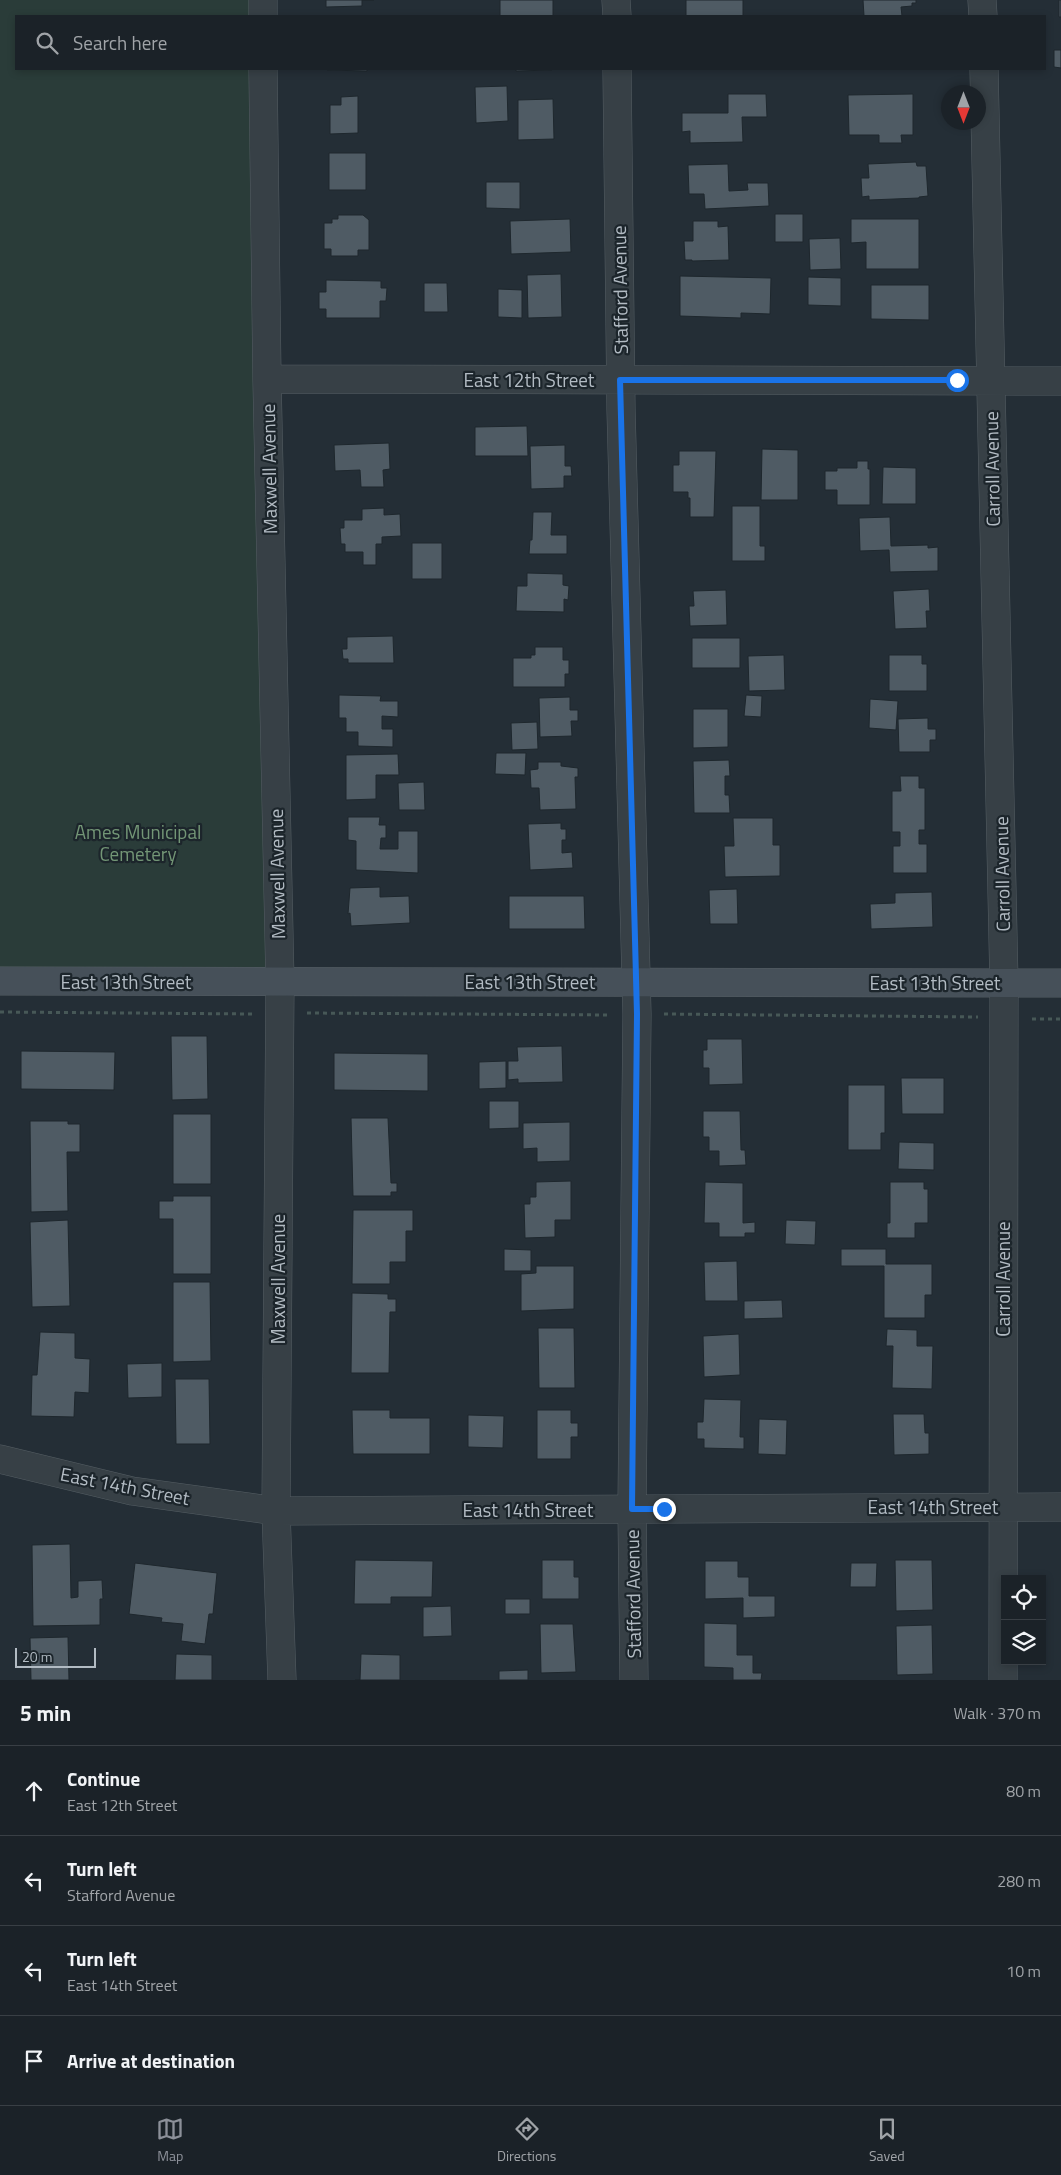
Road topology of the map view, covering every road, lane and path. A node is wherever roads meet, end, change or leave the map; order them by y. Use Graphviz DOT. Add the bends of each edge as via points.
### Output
graph roads {
  1 [pos="262,0"];
  2 [pos="616,0"];
  3 [pos="982,0"];
  4 [pos="263,15"];
  5 [pos="617,15"];
  6 [pos="982,15"];
  7 [pos="263,70"];
  8 [pos="617,70"];
  9 [pos="984,70"];
  10 [pos="267,379"];
  11 [pos="620,380"];
  12 [pos="990,380"];
  13 [pos="1061,380"];
  14 [pos="0,981"];
  15 [pos="280,982"];
  16 [pos="637,982"];
  17 [pos="1004,983"];
  18 [pos="1061,983"];
  19 [pos="0,1012"];
  20 [pos="308,1013"];
  21 [pos="250,1014"];
  22 [pos="656,1014"];
  23 [pos="617,1015"];
  24 [pos="982,1017"];
  25 [pos="1031,1018"];
  26 [pos="1061,1019"];
  27 [pos="0,1459"];
  28 [pos="1002,1507"];
  29 [pos="1061,1507"];
  30 [pos="632,1509"];
  31 [pos="276,1511"];
  32 [pos="282,1680"];
  33 [pos="634,1680"];
  34 [pos="1003,1680"];
  1 -- 4 [label="street"];
  2 -- 5 [label="street"];
  3 -- 6 [label="street"];
  7 -- 10 [label="street, Maxwell Avenue"];
  8 -- 11 [label="street, Stafford Avenue"];
  9 -- 12 [label="street, Carroll Avenue"];
  10 -- 11 [label="street, East 12th Street"];
  10 -- 15 [label="street, Maxwell Avenue"];
  11 -- 12 [label="street, East 12th Street"];
  11 -- 16 [label="street, Stafford Avenue"];
  12 -- 13 [label="street, East 12th Street"];
  12 -- 17 [label="street, Carroll Avenue"];
  14 -- 15 [label="main road, East 13th Street"];
  15 -- 16 [label="main road, East 13th Street"];
  15 -- 31 [label="street, Maxwell Avenue"];
  16 -- 17 [label="main road, East 13th Street"];
  16 -- 30 [label="street, Stafford Avenue"];
  17 -- 18 [label="main road, East 13th Street"];
  17 -- 28 [label="street, Carroll Avenue"];
  19 -- 21 [label="path"];
  20 -- 23 [label="path"];
  22 -- 24 [label="path"];
  25 -- 26 [label="path"];
  27 -- 31 [label="street, East 14th Street" via="132,1490"];
  28 -- 29 [label="street, East 14th Street"];
  28 -- 30 [label="street, East 14th Street"];
  28 -- 34 [label="street, Carroll Avenue"];
  30 -- 31 [label="street, East 14th Street"];
  30 -- 33 [label="street, Stafford Avenue"];
  31 -- 32 [label="street, Maxwell Avenue"];
}
